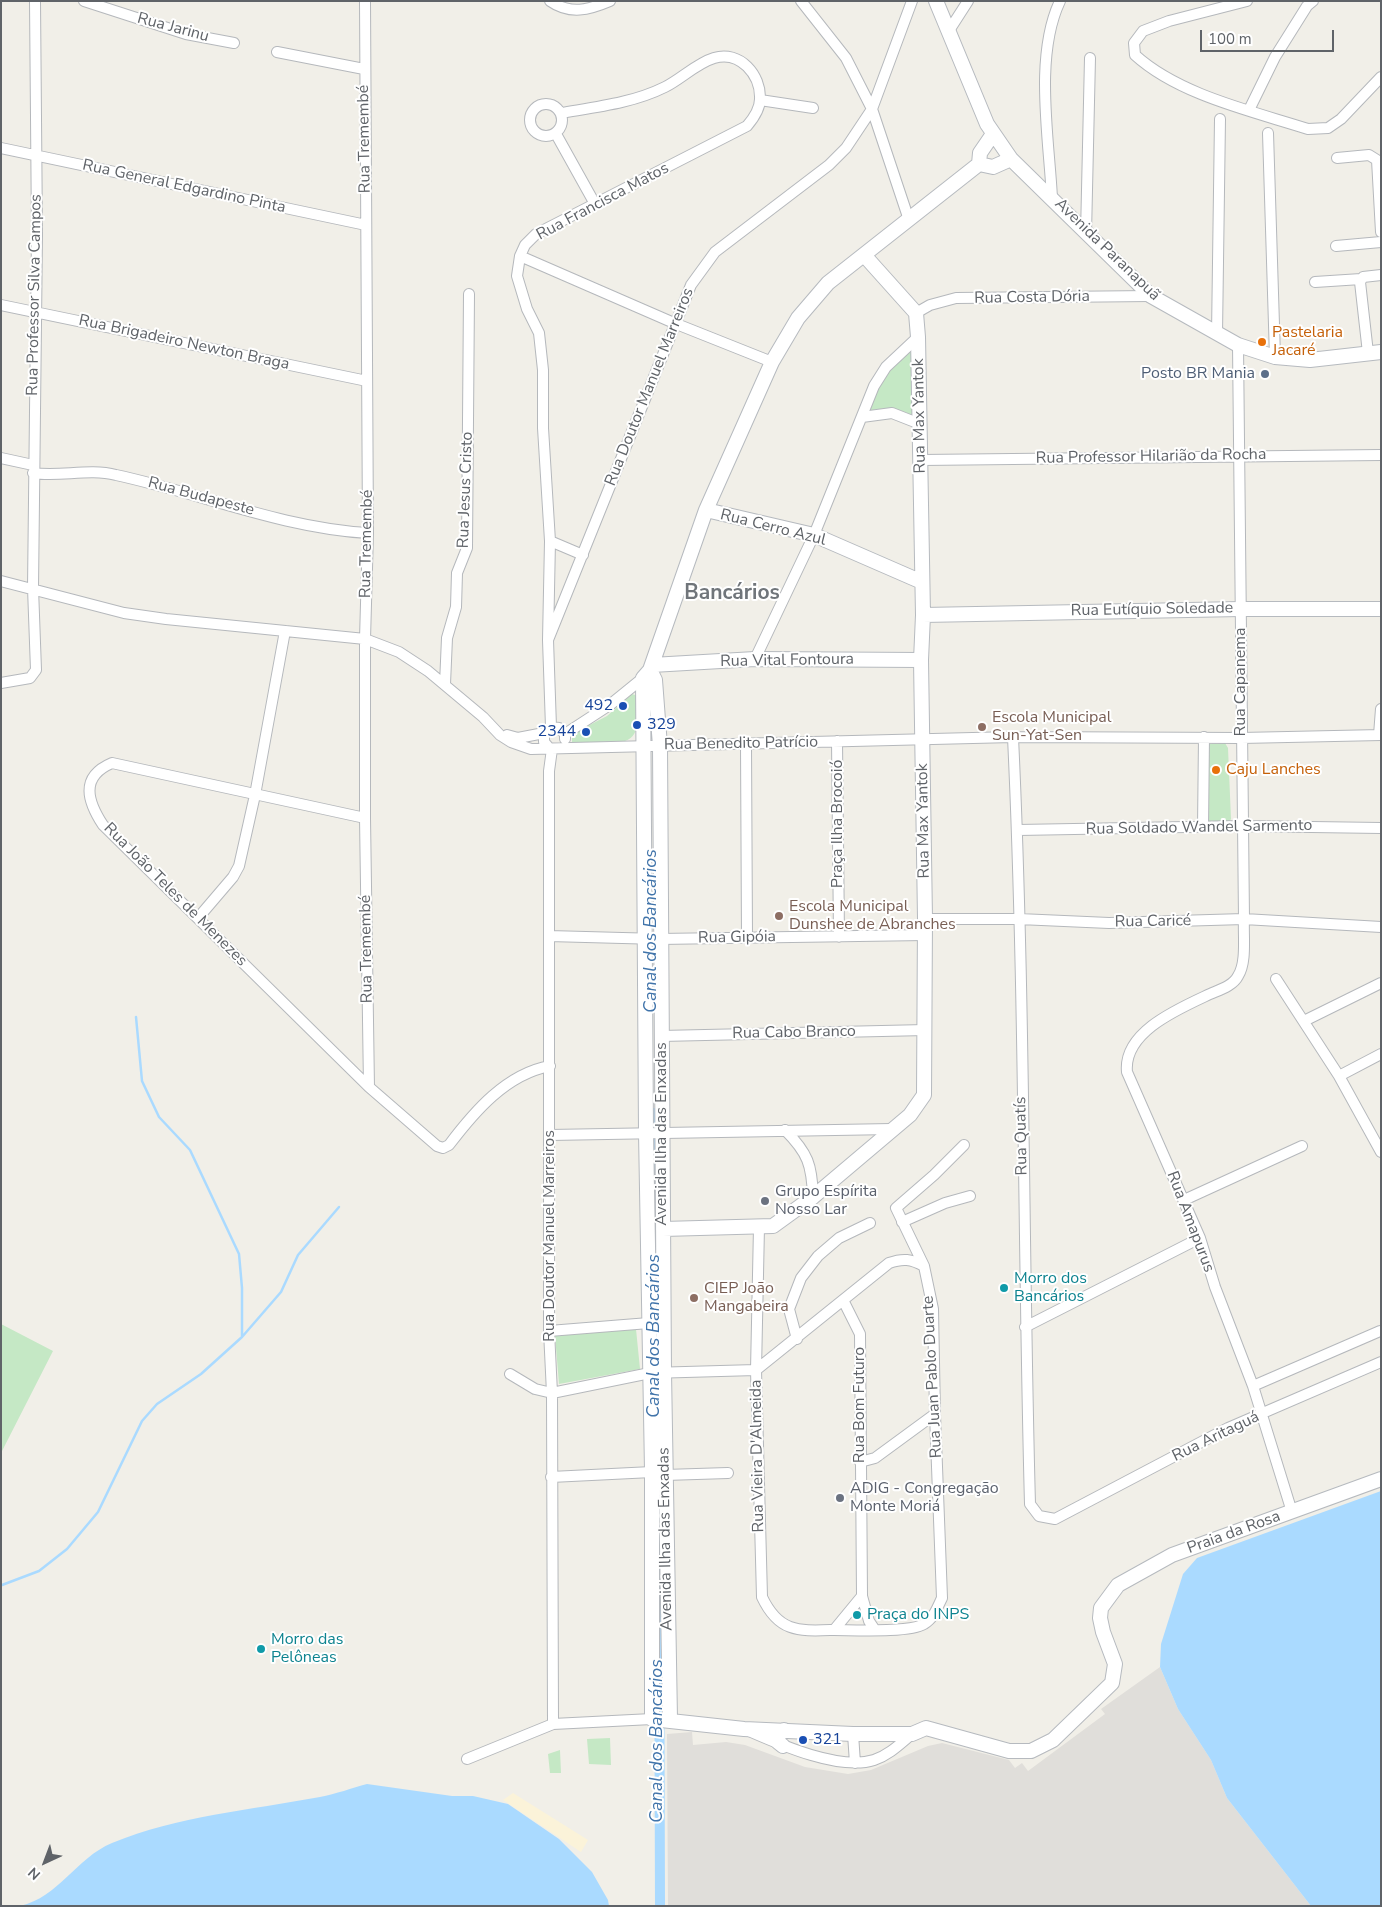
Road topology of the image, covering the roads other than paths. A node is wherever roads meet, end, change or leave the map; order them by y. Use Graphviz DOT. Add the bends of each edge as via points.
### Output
graph roads {
  1 [pos="35,1"];
  2 [pos="84,1"];
  3 [pos="365,1"];
  4 [pos="550,1"];
  5 [pos="610,1"];
  6 [pos="801,1"];
  7 [pos="912,1"];
  8 [pos="936,1"];
  9 [pos="968,1"];
  10 [pos="1060,1"];
  11 [pos="1247,1"];
  12 [pos="1312,1"];
  13 [pos="950,29"];
  14 [pos="234,43"];
  15 [pos="278,52"];
  16 [pos="1090,58"];
  17 [pos="364,69"];
  18 [pos="1380,79"];
  19 [pos="760,100"];
  20 [pos="813,108"];
  21 [pos="872,109"];
  22 [pos="1249,110"];
  23 [pos="561,113"];
  24 [pos="1220,119"];
  25 [pos="1268,133"];
  26 [pos="556,134"];
  27 [pos="993,134"];
  28 [pos="1,148"];
  29 [pos="36,155"];
  30 [pos="1011,158"];
  31 [pos="1337,158"];
  32 [pos="979,164"];
  33 [pos="1052,198"];
  34 [pos="595,204"];
  35 [pos="909,220"];
  36 [pos="366,225"];
  37 [pos="1381,232"];
  38 [pos="1086,234"];
  39 [pos="1381,242"];
  40 [pos="1336,246"];
  41 [pos="864,255"];
  42 [pos="520,256"];
  43 [pos="1381,275"];
  44 [pos="1361,279"];
  45 [pos="1315,282"];
  46 [pos="469,294"];
  47 [pos="1151,296"];
  48 [pos="1,305"];
  49 [pos="36,312"];
  50 [pos="916,313"];
  51 [pos="674,323"];
  52 [pos="1217,334"];
  53 [pos="918,337"];
  54 [pos="1238,345"];
  55 [pos="1374,352"];
  56 [pos="1275,357"];
  57 [pos="772,362"];
  58 [pos="367,381"];
  59 [pos="862,417"];
  60 [pos="920,424"];
  61 [pos="1381,455"];
  62 [pos="1239,456"];
  63 [pos="1,458"];
  64 [pos="922,460"];
  65 [pos="33,469"];
  66 [pos="706,510"];
  67 [pos="368,533"];
  68 [pos="814,535"];
  69 [pos="550,542"];
  70 [pos="583,555"];
  71 [pos="1,581"];
  72 [pos="922,582"];
  73 [pos="33,588"];
  74 [pos="1241,609"];
  75 [pos="1381,609"];
  76 [pos="923,615"];
  77 [pos="285,631"];
  78 [pos="365,639"];
  79 [pos="548,640"];
  80 [pos="755,659"];
  81 [pos="921,660"];
  82 [pos="650,673"];
  83 [pos="1,683"];
  84 [pos="445,684"];
  85 [pos="1381,709"];
  86 [pos="493,728"];
  87 [pos="547,730"];
  88 [pos="565,734"];
  89 [pos="1380,735"];
  90 [pos="1013,737"];
  91 [pos="1204,737"];
  92 [pos="1241,738"];
  93 [pos="924,740"];
  94 [pos="837,741"];
  95 [pos="746,744"];
  96 [pos="643,745"];
  97 [pos="660,746"];
  98 [pos="553,749"];
  99 [pos="255,795"];
  100 [pos="365,818"];
  101 [pos="1242,826"];
  102 [pos="1203,827"];
  103 [pos="1381,828"];
  104 [pos="1018,830"];
  105 [pos="198,918"];
  106 [pos="925,919"];
  107 [pos="1019,919"];
  108 [pos="1244,919"];
  109 [pos="1381,927"];
  110 [pos="549,936"];
  111 [pos="925,936"];
  112 [pos="747,937"];
  113 [pos="839,937"];
  114 [pos="645,939"];
  115 [pos="660,939"];
  116 [pos="1276,979"];
  117 [pos="1381,983"];
  118 [pos="1230,985"];
  119 [pos="1304,1021"];
  120 [pos="926,1030"];
  121 [pos="661,1036"];
  122 [pos="1380,1056"];
  123 [pos="550,1066"];
  124 [pos="1339,1076"];
  125 [pos="369,1087"];
  126 [pos="892,1129"];
  127 [pos="785,1130"];
  128 [pos="654,1132"];
  129 [pos="550,1135"];
  130 [pos="964,1146"];
  131 [pos="1302,1146"];
  132 [pos="1381,1152"];
  133 [pos="970,1196"];
  134 [pos="812,1197"];
  135 [pos="1184,1200"];
  136 [pos="902,1222"];
  137 [pos="870,1224"];
  138 [pos="759,1227"];
  139 [pos="663,1229"];
  140 [pos="1200,1238"];
  141 [pos="924,1266"];
  142 [pos="844,1302"];
  143 [pos="649,1323"];
  144 [pos="1025,1327"];
  145 [pos="549,1330"];
  146 [pos="1380,1332"];
  147 [pos="797,1338"];
  148 [pos="1381,1362"];
  149 [pos="756,1370"];
  150 [pos="657,1372"];
  151 [pos="510,1374"];
  152 [pos="1254,1386"];
  153 [pos="552,1393"];
  154 [pos="935,1414"];
  155 [pos="1262,1414"];
  156 [pos="860,1462"];
  157 [pos="728,1473"];
  158 [pos="658,1474"];
  159 [pos="551,1477"];
  160 [pos="1381,1478"];
  161 [pos="1292,1512"];
  162 [pos="1055,1519"];
  163 [pos="862,1596"];
  164 [pos="834,1630"];
  165 [pos="875,1630"];
  166 [pos="653,1719"];
  167 [pos="669,1719"];
  168 [pos="554,1724"];
  169 [pos="744,1729"];
  170 [pos="784,1730"];
  171 [pos="853,1734"];
  172 [pos="912,1734"];
  173 [pos="782,1746"];
  174 [pos="468,1759"];
  175 [pos="855,1762"];
  1 -- 29 [label="street, Rua Professor Silva Campos"];
  2 -- 14 [label="street, Rua Jarinu" via="186,34"];
  3 -- 17 [label="street, Rua Tremembé"];
  4 -- 5 [label="street" via="560,8 577,10 591,9"];
  6 -- 21 [label="street" via="846,58"];
  7 -- 21 [label="street, Rua Doutor Manuel Marreiros"];
  8 -- 13 [label="street, Avenida Paranapuã"];
  9 -- 13 [label="street"];
  10 -- 33 [label="street" via="1052,17 1047,54"];
  11 -- 22 [label="street" via="1143,31 1134,43 1135,55 1149,68 1187,88"];
  12 -- 22 [label="street" via="1275,57"];
  13 -- 27 [label="street, Avenida Paranapuã"];
  15 -- 17 [label="street"];
  16 -- 38 [label="street"];
  17 -- 36 [label="street, Rua Tremembé"];
  18 -- 22 [label="street" via="1341,120 1328,128 1308,130"];
  19 -- 20 [label="street"];
  19 -- 23 [label="street" via="757,80 745,63 732,57 714,58 664,87 636,98"];
  19 -- 34 [label="street, Rua Francisca Matos" via="755,116 747,126"];
  21 -- 35 [label="street"];
  21 -- 51 [label="street, Rua Doutor Manuel Marreiros" via="846,148 829,165 716,252 691,284"];
  23 -- 26 [label="street" via="562,126"];
  23 -- 26 [label="street" via="555,106 546,104 531,114 532,128 538,135"];
  24 -- 52 [label="street"];
  25 -- 56 [label="street"];
  26 -- 34 [label="street"];
  27 -- 30 [label="street, Avenida Paranapuã"];
  27 -- 32 [label="street" via="980,153"];
  28 -- 29 [label="street, Rua General Edgardino Pinta"];
  29 -- 36 [label="street, Rua General Edgardino Pinta"];
  29 -- 49 [label="street, Rua Professor Silva Campos"];
  30 -- 32 [label="street" via="993,166"];
  30 -- 33 [label="street, Avenida Paranapuã"];
  31 -- 37 [label="street" via="1370,155 1377,160"];
  32 -- 35 [label="street"];
  33 -- 38 [label="street, Avenida Paranapuã"];
  34 -- 42 [label="street, Rua Francisca Matos" via="536,234"];
  35 -- 41 [label="street"];
  36 -- 58 [label="street, Rua Tremembé"];
  38 -- 47 [label="street, Avenida Paranapuã"];
  39 -- 40 [label="street"];
  41 -- 50 [label="street"];
  41 -- 57 [label="street" via="828,283 798,318"];
  42 -- 51 [label="street"];
  42 -- 69 [label="street" via="517,276 527,309 539,332"];
  43 -- 44 [label="street" via="1363,276"];
  44 -- 45 [label="street"];
  44 -- 55 [label="street"];
  46 -- 84 [label="street, Rua Jesus Cristo" via="466,548 457,573 456,607 447,638"];
  47 -- 50 [label="street, Rua Costa Dória" via="956,298 930,305"];
  47 -- 52 [label="street, Avenida Paranapuã"];
  48 -- 49 [label="street, Rua Brigadeiro Newton Braga"];
  49 -- 58 [label="street, Rua Brigadeiro Newton Braga"];
  49 -- 65 [label="street, Rua Professor Silva Campos"];
  50 -- 53 [label="street, Rua Max Yantok"];
  51 -- 57 [label="street"];
  51 -- 70 [label="street, Rua Doutor Manuel Marreiros"];
  52 -- 54 [label="street, Avenida Paranapuã"];
  53 -- 59 [label="street" via="886,368 874,386"];
  53 -- 60 [label="street, Rua Max Yantok"];
  54 -- 56 [label="street, Avenida Paranapuã"];
  54 -- 62 [label="street, Rua Capanema"];
  55 -- 56 [label="street, Avenida Paranapuã" via="1310,360"];
  57 -- 66 [label="street"];
  58 -- 67 [label="street, Rua Tremembé"];
  59 -- 60 [label="street" via="892,413"];
  59 -- 68 [label="street"];
  60 -- 64 [label="street, Rua Max Yantok"];
  61 -- 62 [label="street, Rua Professor Hilarião da Rocha"];
  62 -- 64 [label="street, Rua Professor Hilarião da Rocha"];
  62 -- 74 [label="street, Rua Capanema"];
  63 -- 65 [label="street, Rua Budapeste"];
  64 -- 72 [label="street, Rua Max Yantok"];
  65 -- 67 [label="street, Rua Budapeste" via="67,474 115,474 273,517 336,531"];
  65 -- 73 [label="street, Rua Professor Silva Campos"];
  66 -- 68 [label="street, Rua Cerro Azul"];
  66 -- 82 [label="street"];
  67 -- 78 [label="street, Rua Tremembé"];
  68 -- 72 [label="street, Rua Cerro Azul"];
  68 -- 80 [label="street"];
  69 -- 70 [label="street"];
  69 -- 79 [label="street"];
  70 -- 79 [label="street, Rua Doutor Manuel Marreiros"];
  71 -- 73 [label="street"];
  72 -- 76 [label="street, Rua Max Yantok"];
  73 -- 77 [label="street" via="124,613"];
  73 -- 83 [label="street, Rua Professor Silva Campos" via="36,670 30,678"];
  74 -- 75 [label="street, Rua Eutíquio Soledade"];
  74 -- 76 [label="street, Rua Eutíquio Soledade"];
  74 -- 92 [label="street, Rua Capanema"];
  76 -- 81 [label="street, Rua Max Yantok"];
  77 -- 78 [label="street"];
  77 -- 99 [label="street"];
  78 -- 84 [label="street" via="400,652"];
  78 -- 100 [label="street, Rua Tremembé"];
  79 -- 87 [label="street, Rua Doutor Manuel Marreiros"];
  80 -- 81 [label="street, Rua Vital Fontoura"];
  80 -- 82 [label="street, Rua Vital Fontoura"];
  81 -- 93 [label="street, Rua Max Yantok"];
  82 -- 88 [label="street"];
  82 -- 96 [label="street, Avenida Ilha das Enxadas"];
  82 -- 97 [label="street, Avenida Ilha das Enxadas"];
  84 -- 86 [label="street"];
  85 -- 89 [label="street"];
  86 -- 87 [label="street" via="518,738"];
  86 -- 98 [label="street, Rua Benedito Patrício" via="518,745 530,749"];
  87 -- 88 [label="street" via="559,728"];
  87 -- 98 [label="street" via="544,742"];
  88 -- 98 [label="street" via="565,743"];
  89 -- 92 [label="street, Rua Benedito Patrício"];
  90 -- 91 [label="street, Rua Benedito Patrício"];
  90 -- 93 [label="street, Rua Benedito Patrício"];
  90 -- 104 [label="street, Rua Quatís"];
  91 -- 92 [label="street, Rua Benedito Patrício"];
  91 -- 102 [label="street"];
  92 -- 101 [label="street, Rua Capanema"];
  93 -- 94 [label="street, Rua Benedito Patrício"];
  93 -- 106 [label="street, Rua Max Yantok"];
  94 -- 95 [label="street, Rua Benedito Patrício"];
  94 -- 113 [label="street, Praça Ilha Brocoió"];
  95 -- 97 [label="street, Rua Benedito Patrício"];
  95 -- 112 [label="street"];
  96 -- 97 [label="street, Rua Benedito Patrício"];
  96 -- 98 [label="street, Rua Benedito Patrício"];
  96 -- 114 [label="street, Avenida Ilha das Enxadas"];
  97 -- 115 [label="street, Avenida Ilha das Enxadas"];
  98 -- 110 [label="street, Rua Doutor Manuel Marreiros" via="549,771"];
  99 -- 100 [label="street, Rua João Teles de Menezes"];
  99 -- 105 [label="street" via="237,872"];
  99 -- 105 [label="street, Rua João Teles de Menezes" via="112,763 90,784 91,807 103,825"];
  100 -- 125 [label="street, Rua Tremembé"];
  101 -- 102 [label="street, Rua Soldado Wandel Sarmento"];
  101 -- 103 [label="street, Rua Soldado Wandel Sarmento"];
  101 -- 108 [label="street, Rua Capanema"];
  102 -- 104 [label="street, Rua Soldado Wandel Sarmento"];
  104 -- 107 [label="street, Rua Quatís"];
  105 -- 125 [label="street, Rua João Teles de Menezes"];
  106 -- 107 [label="street, Rua Caricé"];
  106 -- 111 [label="street, Rua Max Yantok"];
  107 -- 108 [label="street, Rua Caricé" via="1109,923"];
  107 -- 144 [label="street, Rua Quatís"];
  108 -- 109 [label="street, Rua Caricé"];
  108 -- 118 [label="street, Rua Capanema" via="1242,968"];
  110 -- 114 [label="street, Rua Gipóia"];
  110 -- 123 [label="street, Rua Doutor Manuel Marreiros"];
  111 -- 113 [label="street, Rua Gipóia"];
  111 -- 120 [label="street, Rua Max Yantok"];
  112 -- 113 [label="street, Rua Gipóia"];
  112 -- 115 [label="street, Rua Gipóia"];
  114 -- 115 [label="street, Rua Gipóia"];
  114 -- 128 [label="street, Avenida Ilha das Enxadas"];
  115 -- 121 [label="street, Avenida Ilha das Enxadas"];
  116 -- 119 [label="street"];
  117 -- 119 [label="street"];
  118 -- 135 [label="street, Rua Amapurus" via="1186,1005 1140,1035 1126,1060 1126,1072"];
  119 -- 124 [label="street"];
  120 -- 121 [label="street, Rua Cabo Branco"];
  120 -- 126 [label="street, Rua Max Yantok" via="924,1095 916,1110"];
  121 -- 128 [label="street, Avenida Ilha das Enxadas"];
  122 -- 124 [label="street"];
  123 -- 125 [label="street, Rua João Teles de Menezes" via="520,1075 499,1091 472,1114 449,1146 443,1148"];
  123 -- 129 [label="street, Rua Doutor Manuel Marreiros"];
  124 -- 132 [label="street"];
  126 -- 127 [label="street"];
  126 -- 134 [label="street, Rua Max Yantok"];
  127 -- 128 [label="street"];
  127 -- 134 [label="street" via="809,1160"];
  128 -- 129 [label="street"];
  128 -- 139 [label="street, Avenida Ilha das Enxadas"];
  128 -- 143 [label="street, Avenida Ilha das Enxadas"];
  129 -- 145 [label="street, Rua Doutor Manuel Marreiros"];
  130 -- 136 [label="street, Rua Juan Pablo Duarte" via="896,1208"];
  131 -- 135 [label="street"];
  133 -- 136 [label="street"];
  134 -- 138 [label="street, Rua Max Yantok" via="784,1220 773,1226"];
  135 -- 140 [label="street, Rua Amapurus"];
  136 -- 141 [label="street, Rua Juan Pablo Duarte"];
  137 -- 147 [label="street" via="839,1238 818,1256 801,1278 789,1309"];
  138 -- 139 [label="street, Rua Max Yantok"];
  138 -- 149 [label="street, Rua Vieira D'Almeida"];
  139 -- 150 [label="street, Avenida Ilha das Enxadas"];
  140 -- 144 [label="street"];
  140 -- 152 [label="street, Rua Amapurus" via="1215,1287"];
  141 -- 142 [label="street" via="901,1258 889,1263"];
  141 -- 154 [label="street, Rua Juan Pablo Duarte" via="933,1309"];
  142 -- 147 [label="street"];
  142 -- 156 [label="street, Rua Bom Futuro" via="860,1334"];
  143 -- 145 [label="street"];
  143 -- 150 [label="street, Avenida Ilha das Enxadas"];
  144 -- 162 [label="street, Rua Quatís" via="1030,1504 1039,1516"];
  145 -- 153 [label="street, Rua Doutor Manuel Marreiros"];
  146 -- 152 [label="street"];
  147 -- 149 [label="street"];
  148 -- 155 [label="street, Rua Aritaguá"];
  149 -- 150 [label="street"];
  149 -- 164 [label="street, Rua Vieira D'Almeida" via="762,1597 769,1612 782,1624 799,1631"];
  150 -- 153 [label="street"];
  150 -- 158 [label="street, Avenida Ilha das Enxadas"];
  151 -- 153 [label="street" via="535,1389"];
  152 -- 155 [label="street, Rua Amapurus"];
  153 -- 159 [label="street, Rua Doutor Manuel Marreiros"];
  154 -- 156 [label="street" via="876,1458"];
  154 -- 165 [label="street, Rua Juan Pablo Duarte" via="942,1598 924,1625"];
  155 -- 161 [label="street, Rua Amapurus"];
  155 -- 162 [label="street, Rua Aritaguá" via="1228,1428"];
  156 -- 163 [label="street, Rua Bom Futuro"];
  157 -- 158 [label="street"];
  158 -- 159 [label="street"];
  158 -- 166 [label="street, Avenida Ilha das Enxadas"];
  158 -- 167 [label="street, Avenida Ilha das Enxadas"];
  159 -- 168 [label="street, Rua Doutor Manuel Marreiros"];
  160 -- 161 [label="street, Praia da Rosa"];
  161 -- 172 [label="street, Praia da Rosa" via="1172,1555 1118,1585 1101,1608 1103,1632 1115,1664 1112,1684 1047,1744 1020,1753 926,1728"];
  163 -- 164 [label="street"];
  163 -- 165 [label="street, Rua Bom Futuro"];
  164 -- 165 [label="street, Rua Vieira D'Almeida"];
  166 -- 167 [label="street"];
  166 -- 168 [label="street"];
  167 -- 169 [label="street"];
  168 -- 174 [label="street"];
  169 -- 170 [label="street"];
  169 -- 173 [label="street"];
  170 -- 171 [label="street"];
  170 -- 173 [label="street" via="777,1736"];
  171 -- 172 [label="street"];
  171 -- 175 [label="street"];
  172 -- 175 [label="street" via="886,1754 873,1760"];
  173 -- 175 [label="street" via="829,1759"];
}
